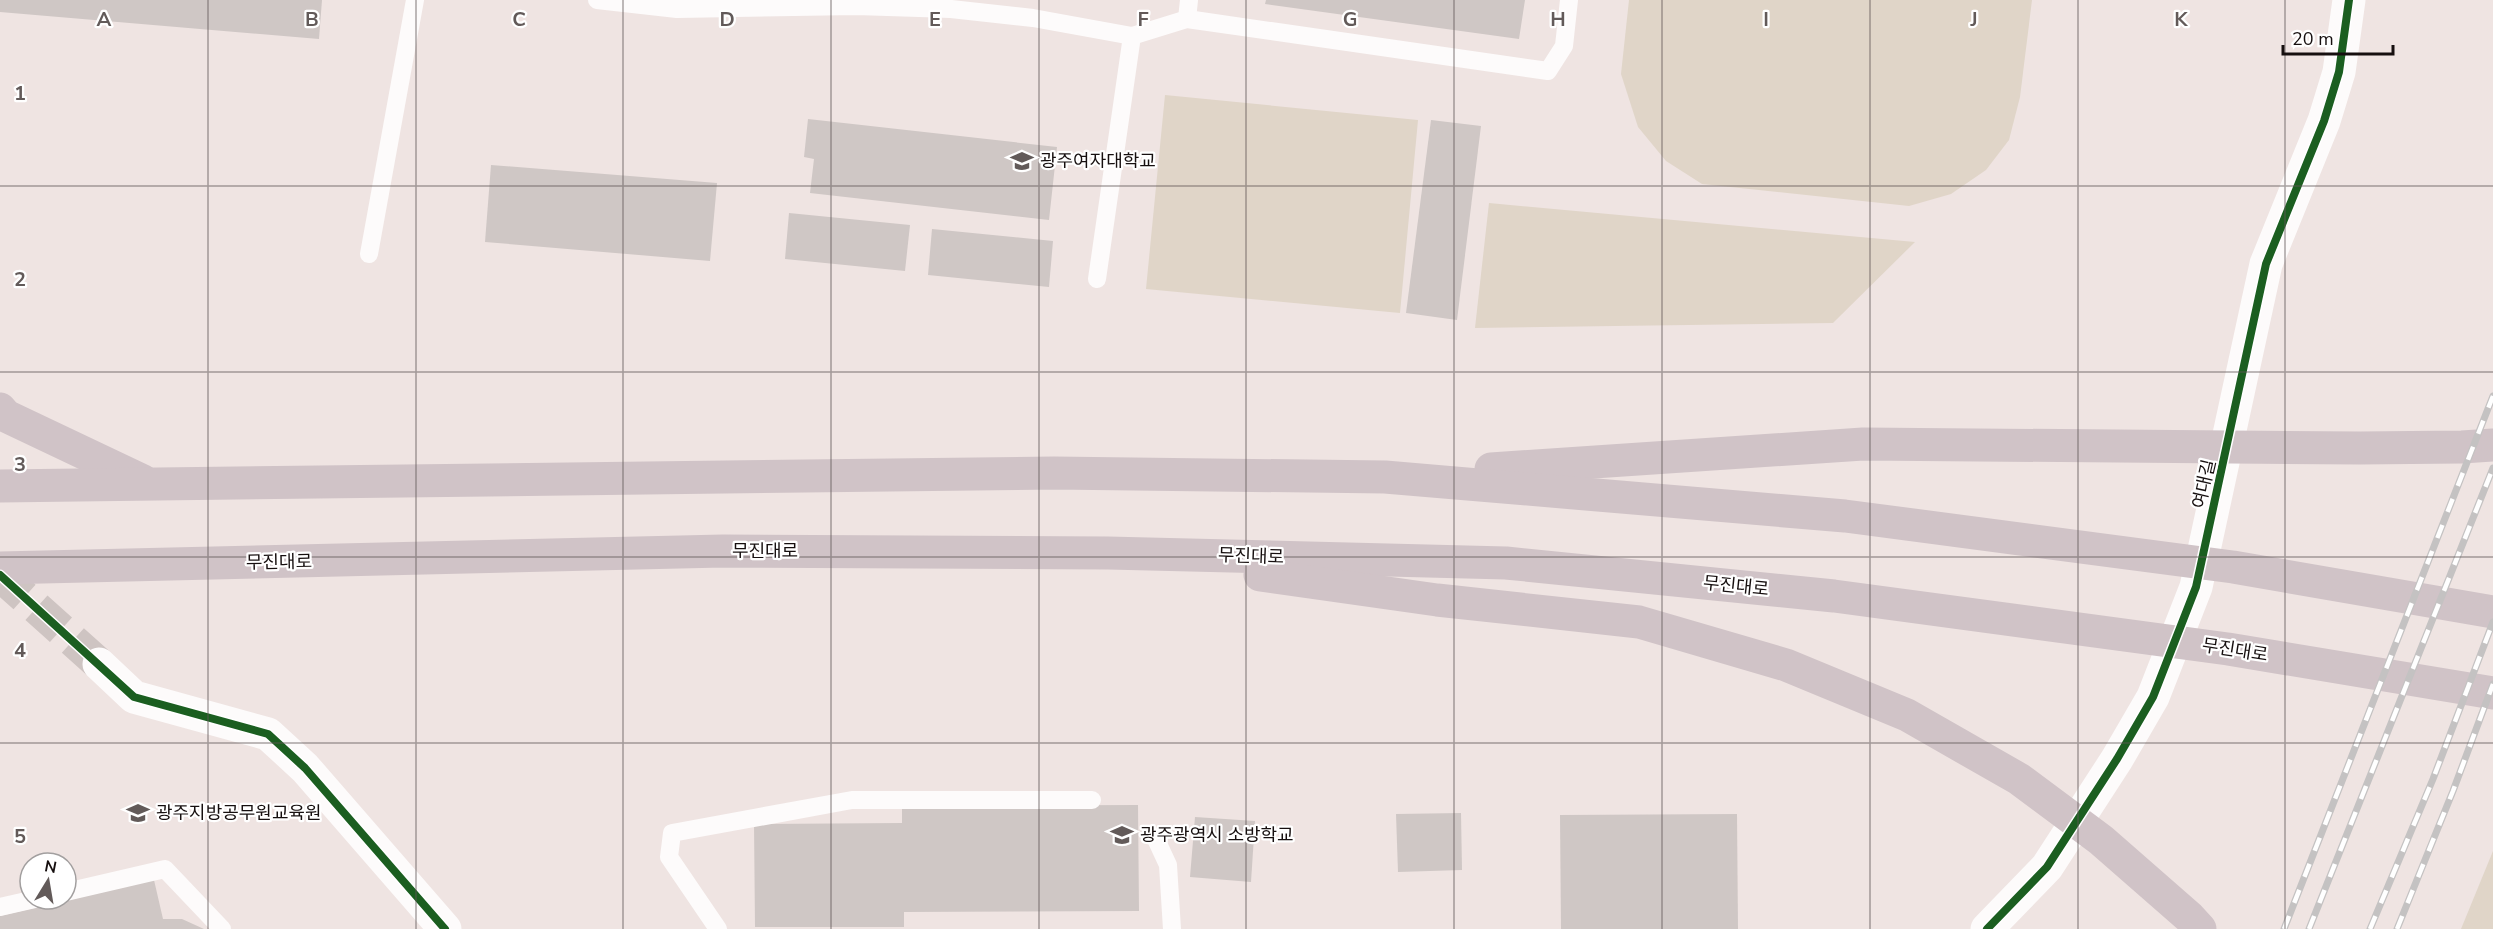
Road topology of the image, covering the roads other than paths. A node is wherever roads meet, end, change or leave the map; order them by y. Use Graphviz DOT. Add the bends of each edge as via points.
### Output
graph roads {
  1 [pos="415,0"];
  2 [pos="597,0"];
  3 [pos="1189,0"];
  4 [pos="1569,0"];
  5 [pos="2349,0"];
  6 [pos="1186,19"];
  7 [pos="1132,36"];
  8 [pos="369,254"];
  9 [pos="1097,279"];
  10 [pos="0,409"];
  11 [pos="2493,445"];
  12 [pos="1385,477"];
  13 [pos="150,485"];
  14 [pos="0,486"];
  15 [pos="1108,553"];
  16 [pos="0,568"];
  17 [pos="2493,612"];
  18 [pos="99,664"];
  19 [pos="2493,693"];
  20 [pos="1092,800"];
  21 [pos="1155,837"];
  22 [pos="78,889"];
  23 [pos="18,903"];
  24 [pos="0,907"];
  25 [pos="222,929"];
  26 [pos="445,929"];
  27 [pos="718,929"];
  28 [pos="1172,929"];
  29 [pos="1987,929"];
  30 [pos="2200,929"];
  1 -- 8 [label="lane"];
  2 -- 7 [label="lane" via="677,9 951,9 1033,18"];
  3 -- 6 [label="lane"];
  4 -- 6 [label="lane" via="1564,46 1548,71"];
  5 -- 29 [label="street, 여대길" via="2339,72 2325,121 2266,264 2196,587 2153,697 2117,759 2047,867"];
  6 -- 7 [label="lane"];
  7 -- 9 [label="lane"];
  10 -- 13 [label="highway" via="6,416"];
  11 -- 12 [label="highway" via="2360,448 1863,444"];
  12 -- 13 [label="highway" via="1054,473"];
  12 -- 17 [label="highway" via="1845,516 2233,567"];
  13 -- 14 [label="highway"];
  15 -- 16 [label="highway, 무진대로" via="723,551"];
  15 -- 19 [label="highway, 무진대로" via="1506,564 1834,596 2228,649"];
  15 -- 30 [label="highway" via="1437,600 1639,622 1786,665 1907,715 2019,779 2101,840"];
  18 -- 26 [label="street" via="134,697 268,734 305,768"];
  20 -- 27 [label="lane" via="852,800 672,833 669,857"];
  21 -- 28 [label="lane" via="1168,865"];
  22 -- 25 [label="lane" via="165,869"];
  23 -- 24 [label="lane"];
}
